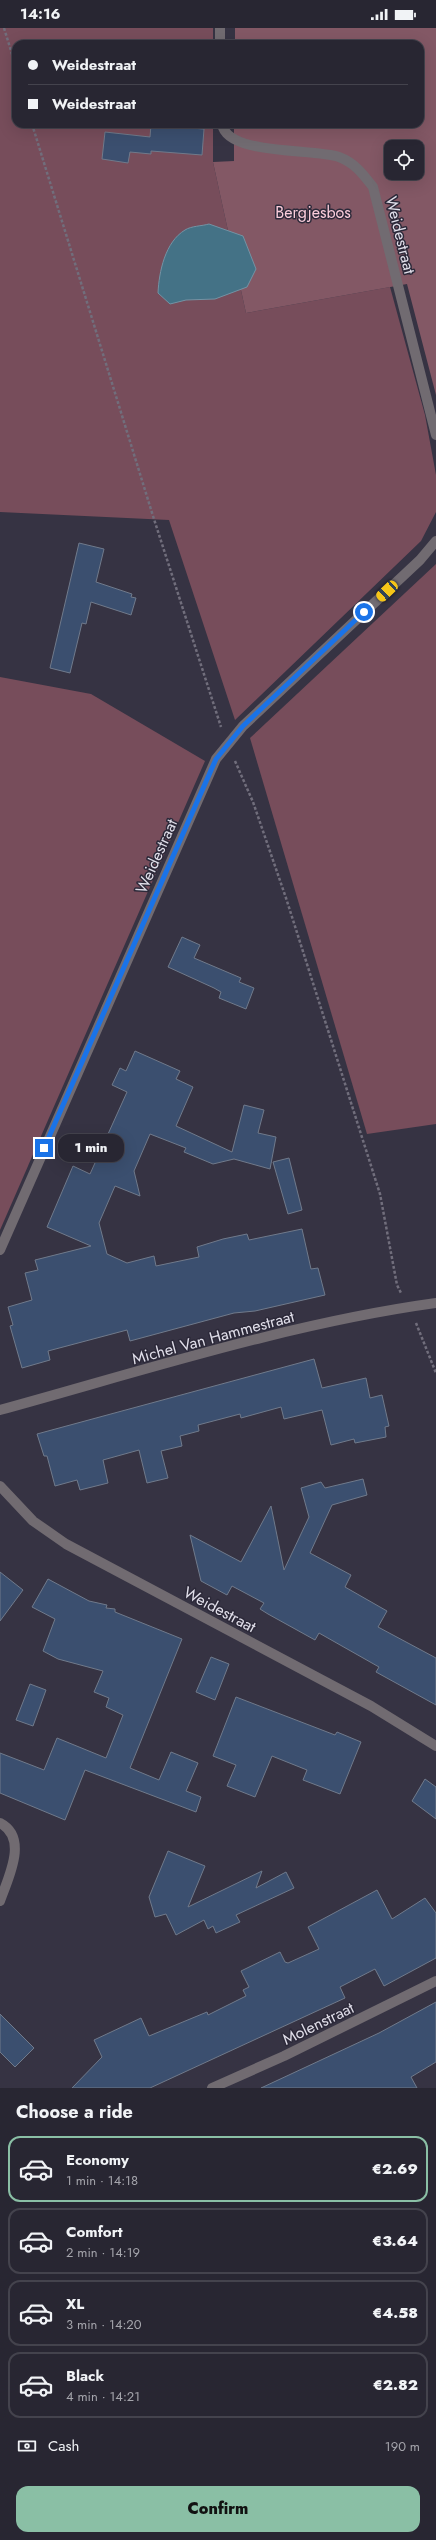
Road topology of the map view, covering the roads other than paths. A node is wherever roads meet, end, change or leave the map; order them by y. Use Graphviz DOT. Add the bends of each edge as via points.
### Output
graph roads {
  1 [pos="220,28"];
  2 [pos="220,40"];
  3 [pos="223,128"];
  4 [pos="436,435"];
  5 [pos="436,541"];
  6 [pos="0,1250"];
  7 [pos="436,1303"];
  8 [pos="0,1410"];
  9 [pos="0,1486"];
  10 [pos="436,1746"];
  11 [pos="0,1823"];
  12 [pos="0,1900"];
  13 [pos="436,1981"];
  14 [pos="212,2088"];
  1 -- 2 [label="street"];
  3 -- 4 [label="street, Weidestraat" via="236,141 255,146 338,157 358,167 373,187"];
  5 -- 6 [label="street, Weidestraat" via="420,560 228,743 216,759"];
  7 -- 8 [label="street, Michel Van Hammestraat" via="265,1338"];
  9 -- 10 [label="street, Weidestraat" via="33,1521 66,1544 371,1706"];
  11 -- 12 [label="street" via="7,1827 15,1841 15,1856"];
  13 -- 14 [label="street, Molenstraat" via="284,2056"];
}
